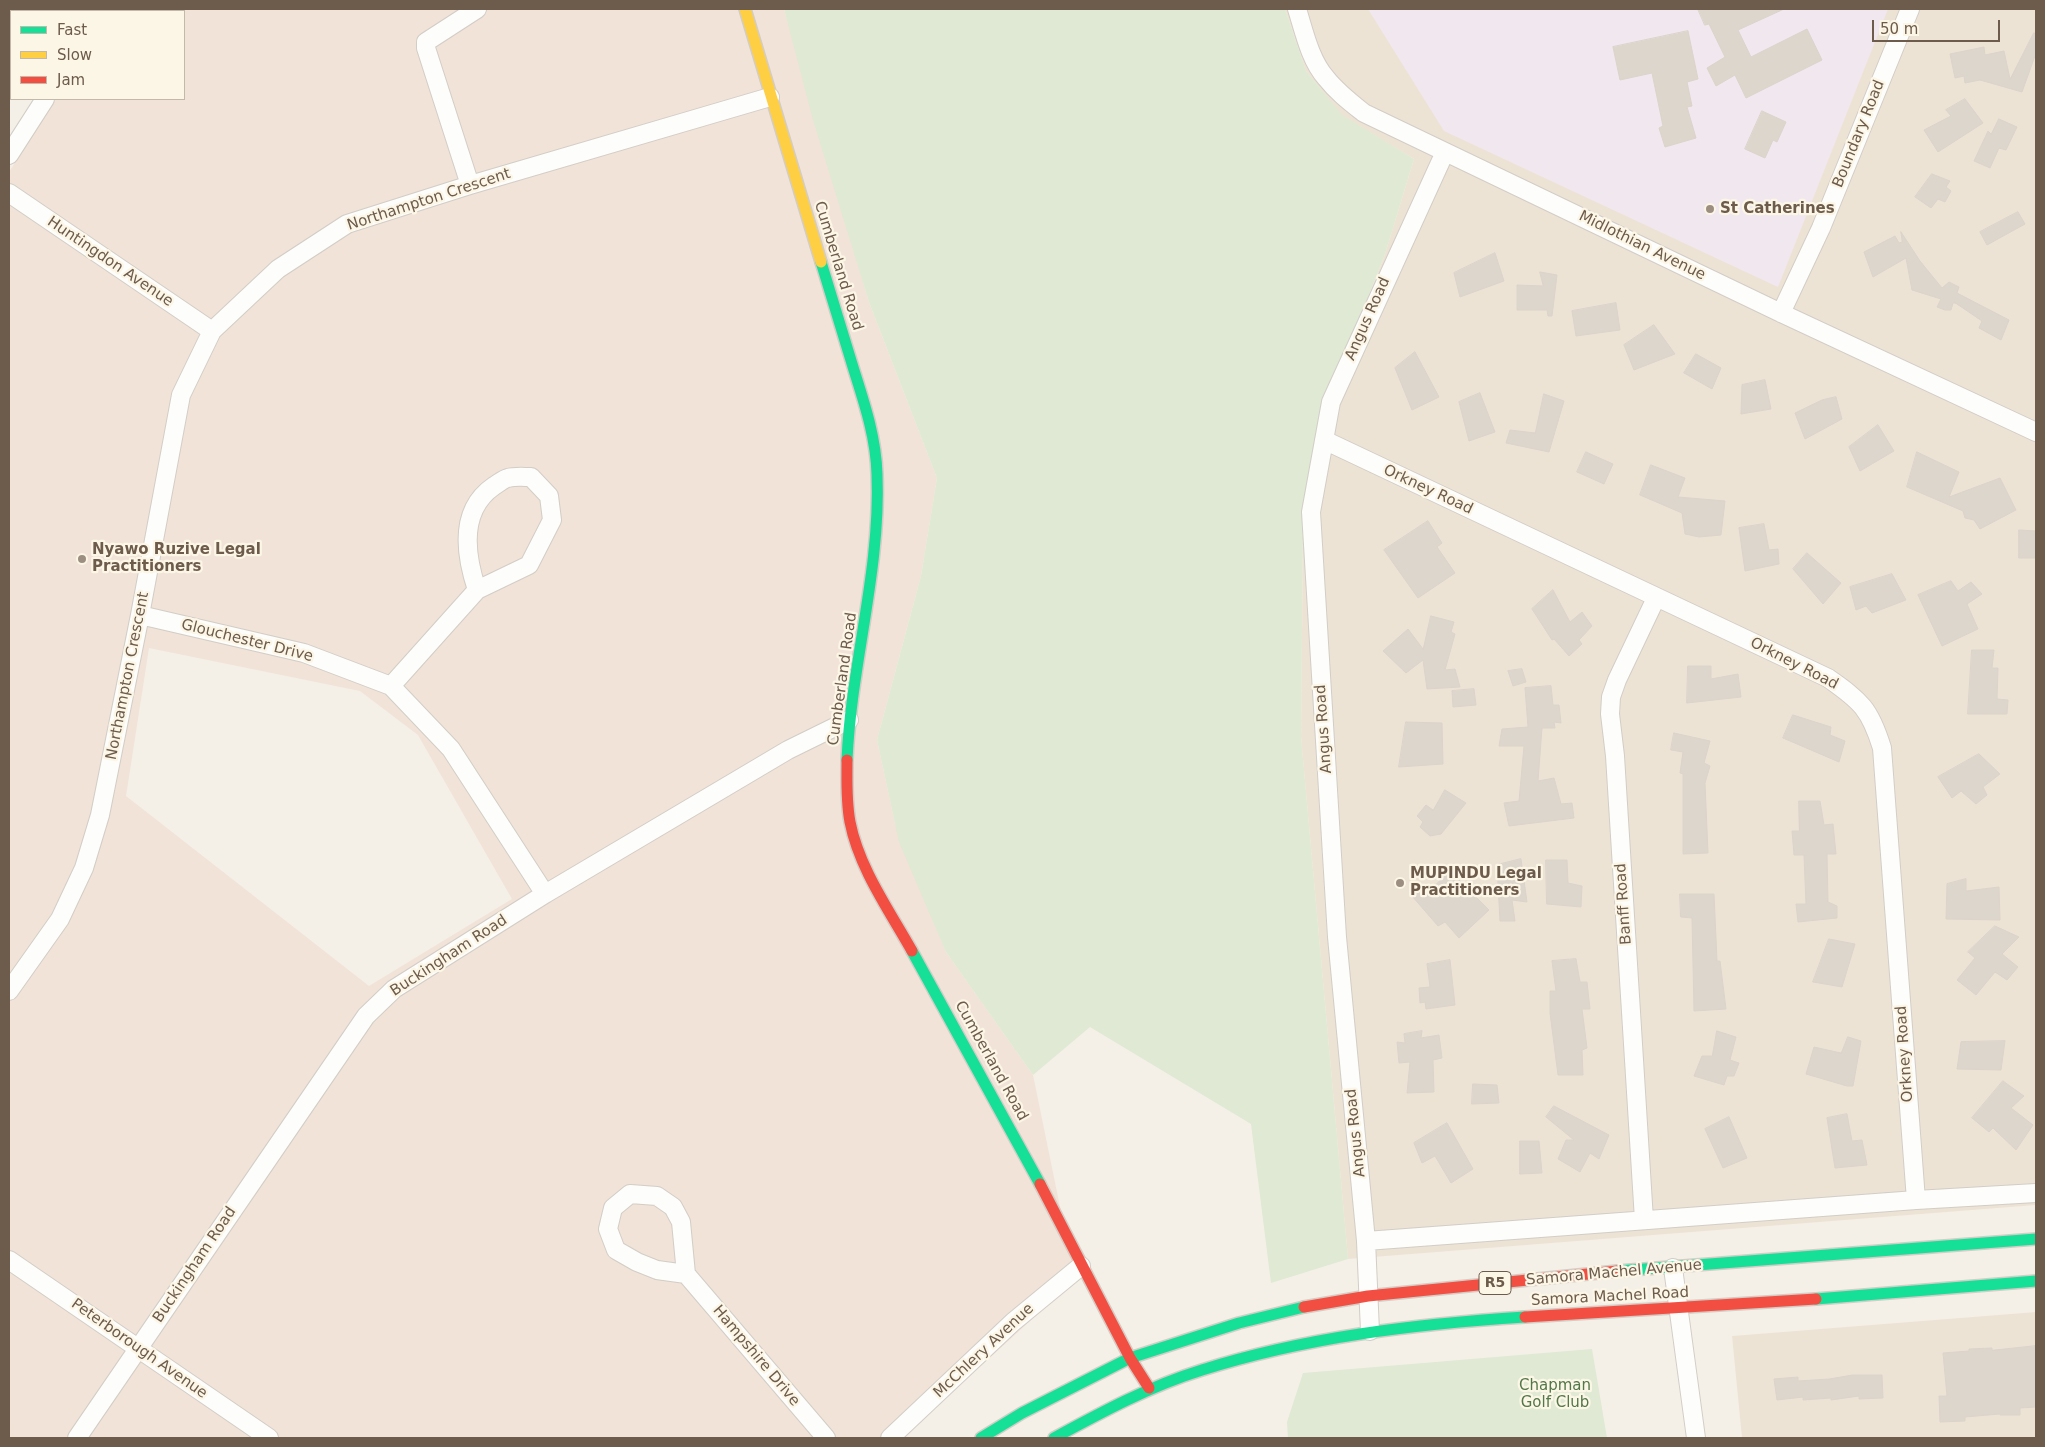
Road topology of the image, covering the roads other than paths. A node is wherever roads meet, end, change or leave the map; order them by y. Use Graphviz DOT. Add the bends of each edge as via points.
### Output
graph roads {
  1 [pos="477,9"];
  2 [pos="745,9"];
  3 [pos="1297,9"];
  4 [pos="1910,9"];
  5 [pos="770,97"];
  6 [pos="44,100"];
  7 [pos="1445,152"];
  8 [pos="9,155"];
  9 [pos="470,185"];
  10 [pos="9,193"];
  11 [pos="1781,313"];
  12 [pos="212,331"];
  13 [pos="2036,432"];
  14 [pos="1324,440"];
  15 [pos="477,590"];
  16 [pos="1656,598"];
  17 [pos="140,615"];
  18 [pos="391,686"];
  19 [pos="849,720"];
  20 [pos="545,894"];
  21 [pos="9,991"];
  22 [pos="2036,1194"];
  23 [pos="1916,1200"];
  24 [pos="1644,1220"];
  25 [pos="2036,1239"];
  26 [pos="1366,1241"];
  27 [pos="9,1260"];
  28 [pos="1081,1266"];
  29 [pos="1673,1268"];
  30 [pos="686,1274"];
  31 [pos="2036,1281"];
  32 [pos="1368,1296"];
  33 [pos="1678,1308"];
  34 [pos="1370,1331"];
  35 [pos="138,1349"];
  36 [pos="1130,1358"];
  37 [pos="1149,1388"];
  38 [pos="77,1438"];
  39 [pos="269,1438"];
  40 [pos="826,1438"];
  41 [pos="890,1438"];
  42 [pos="981,1438"];
  43 [pos="1054,1438"];
  44 [pos="1696,1438"];
  1 -- 9 [label="street" via="426,42"];
  2 -- 5 [label="main road, Cumberland Road"];
  3 -- 7 [label="street, Midlothian Avenue" via="1324,77 1345,99 1364,113"];
  4 -- 11 [label="street, Boundary Road" via="1821,228"];
  5 -- 9 [label="street, Northampton Crescent"];
  5 -- 19 [label="main road, Cumberland Road" via="873,438 877,516 868,606"];
  6 -- 8 [label="street"];
  7 -- 11 [label="street, Midlothian Avenue"];
  7 -- 14 [label="street, Angus Road" via="1331,402"];
  9 -- 12 [label="street, Northampton Crescent" via="347,224 278,269"];
  10 -- 12 [label="street, Huntingdon Avenue"];
  11 -- 13 [label="street, Midlothian Avenue"];
  12 -- 17 [label="street, Northampton Crescent" via="181,395"];
  14 -- 16 [label="street, Orkney Road"];
  14 -- 26 [label="street, Angus Road" via="1311,512 1337,937"];
  15 -- 15 [label="street" via="469,566 467,537 474,509 485,493 507,478 531,477 549,496 552,520 529,564"];
  15 -- 18 [label="street"];
  16 -- 23 [label="street, Orkney Road" via="1828,678 1864,707 1875,727 1882,748"];
  16 -- 24 [label="street, Banff Road" via="1617,680 1610,714"];
  17 -- 18 [label="street, Glouchester Drive" via="304,654"];
  17 -- 21 [label="street, Northampton Crescent" via="100,815 84,868 60,918"];
  18 -- 20 [label="street, Glouchester Drive" via="451,749"];
  19 -- 20 [label="street, Buckingham Road" via="788,750"];
  19 -- 28 [label="main road, Cumberland Road" via="846,795 850,824 863,861 1030,1162"];
  20 -- 35 [label="street, Buckingham Road" via="394,989 366,1016"];
  22 -- 23 [label="street"];
  23 -- 24 [label="street"];
  24 -- 26 [label="street"];
  25 -- 29 [label="main road, Samora Machel Avenue / R5"];
  26 -- 32 [label="street, Angus Road"];
  27 -- 35 [label="street, Peterborough Avenue"];
  28 -- 36 [label="main road, Cumberland Road"];
  28 -- 41 [label="street, McChlery Avenue" via="1013,1322"];
  29 -- 32 [label="main road, Samora Machel Avenue / R5" via="1575,1274"];
  29 -- 33 [label="street"];
  30 -- 30 [label="street" via="657,1270 616,1250 608,1229 612,1208 630,1194 657,1196 673,1207 681,1222"];
  30 -- 40 [label="street, Hampshire Drive"];
  31 -- 33 [label="main road, Samora Machel Road"];
  32 -- 34 [label="street, Angus Road"];
  32 -- 36 [label="main road, Samora Machel Avenue / R5" via="1287,1310"];
  33 -- 34 [label="main road, Samora Machel Road" via="1500,1318"];
  33 -- 44 [label="street"];
  34 -- 37 [label="main road, Samora Machel Road" via="1238,1359"];
  35 -- 38 [label="street, Buckingham Road"];
  35 -- 39 [label="street, Peterborough Avenue"];
  36 -- 37 [label="main road, Cumberland Road"];
  36 -- 42 [label="main road, Samora Machel Avenue / R5" via="1022,1413"];
  37 -- 43 [label="main road, Samora Machel Road"];
}
